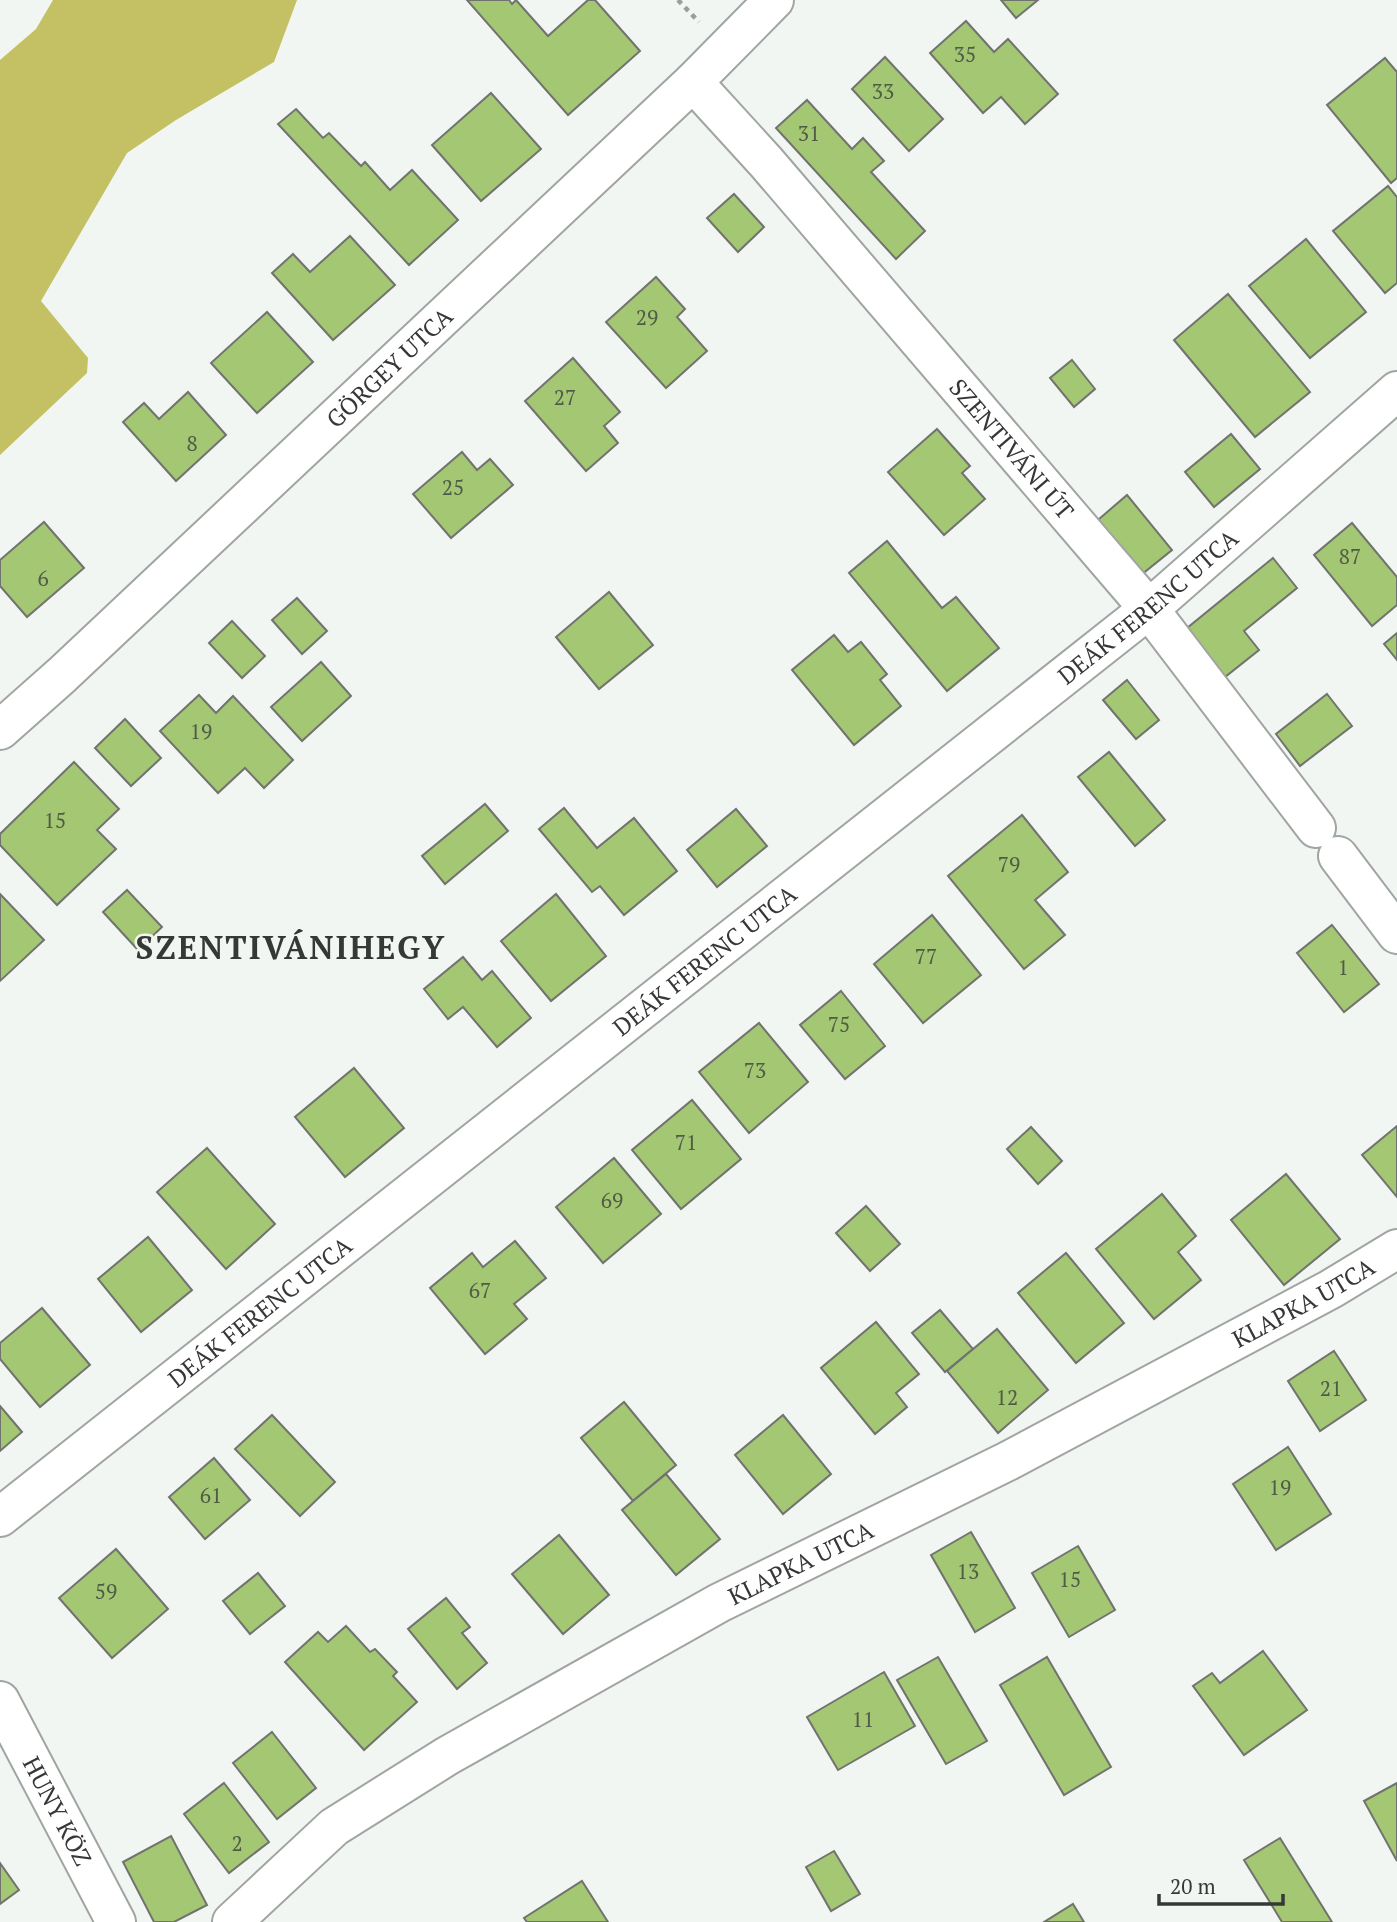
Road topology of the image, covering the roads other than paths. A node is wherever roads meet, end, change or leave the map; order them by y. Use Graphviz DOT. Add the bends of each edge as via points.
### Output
graph roads {
  1 [pos="774,0"];
  2 [pos="693,82"];
  3 [pos="1397,391"];
  4 [pos="1149,609"];
  5 [pos="0,730"];
  6 [pos="1397,934"];
  7 [pos="1397,1249"];
  8 [pos="0,1517"];
  9 [pos="0,1701"];
  10 [pos="116,1922"];
  11 [pos="232,1922"];
  1 -- 2 [label="street, GÖRGEY UTCA"];
  2 -- 4 [label="street, SZENTIVÁNI ÚT"];
  2 -- 5 [label="street, GÖRGEY UTCA"];
  3 -- 4 [label="street, DEÁK FERENC UTCA"];
  4 -- 6 [label="street, SZENTIVÁNI ÚT"];
  4 -- 8 [label="street, DEÁK FERENC UTCA"];
  7 -- 11 [label="street, KLAPKA UTCA" via="1331,1289 1008,1461 719,1603 447,1756 334,1827"];
  9 -- 10 [label="street, HUNY KÖZ"];
}
